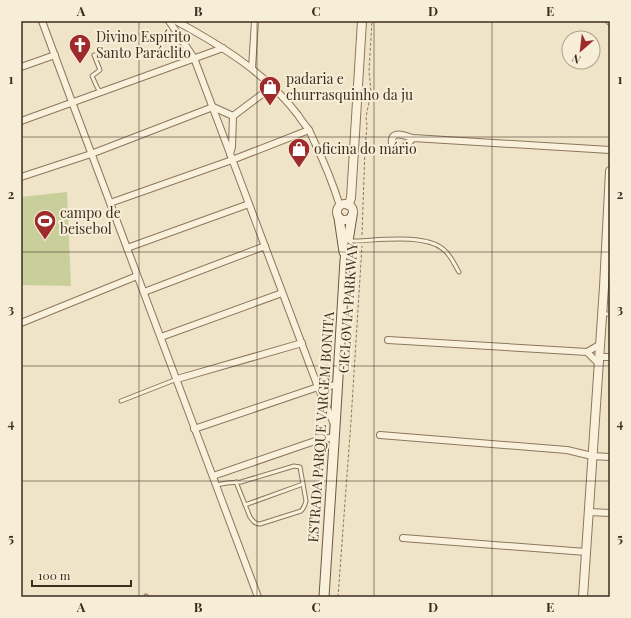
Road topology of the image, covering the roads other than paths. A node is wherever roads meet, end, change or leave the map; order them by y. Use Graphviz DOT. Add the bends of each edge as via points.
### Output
graph roads {
  1 [pos="42,21"];
  2 [pos="169,21"];
  3 [pos="255,21"];
  4 [pos="362,21"];
  5 [pos="180,22"];
  6 [pos="223,48"];
  7 [pos="55,55"];
  8 [pos="94,56"];
  9 [pos="194,58"];
  10 [pos="21,67"];
  11 [pos="252,68"];
  12 [pos="273,86"];
  13 [pos="100,92"];
  14 [pos="72,102"];
  15 [pos="213,107"];
  16 [pos="233,116"];
  17 [pos="21,121"];
  18 [pos="309,130"];
  19 [pos="413,138"];
  20 [pos="610,150"];
  21 [pos="91,154"];
  22 [pos="231,157"];
  23 [pos="610,171"];
  24 [pos="21,177"];
  25 [pos="110,202"];
  26 [pos="249,204"];
  27 [pos="348,205"];
  28 [pos="340,206"];
  29 [pos="352,216"];
  30 [pos="339,218"];
  31 [pos="348,241"];
  32 [pos="265,246"];
  33 [pos="127,248"];
  34 [pos="345,260"];
  35 [pos="459,272"];
  36 [pos="137,276"];
  37 [pos="606,285"];
  38 [pos="144,292"];
  39 [pos="282,293"];
  40 [pos="606,314"];
  41 [pos="21,323"];
  42 [pos="161,337"];
  43 [pos="388,340"];
  44 [pos="302,343"];
  45 [pos="599,345"];
  46 [pos="587,352"];
  47 [pos="610,357"];
  48 [pos="598,360"];
  49 [pos="176,379"];
  50 [pos="338,385"];
  51 [pos="318,387"];
  52 [pos="121,401"];
  53 [pos="335,427"];
  54 [pos="194,429"];
  55 [pos="380,435"];
  56 [pos="334,437"];
  57 [pos="592,456"];
  58 [pos="610,457"];
  59 [pos="213,476"];
  60 [pos="236,482"];
  61 [pos="303,484"];
  62 [pos="216,485"];
  63 [pos="245,505"];
  64 [pos="589,512"];
  65 [pos="610,513"];
  66 [pos="403,538"];
  67 [pos="586,552"];
  68 [pos="258,597"];
  69 [pos="324,597"];
  70 [pos="582,597"];
  1 -- 7 [label="street"];
  2 -- 9 [label="street"];
  3 -- 11 [label="street"];
  4 -- 27 [label="street" via="351,198"];
  5 -- 6 [label="street"];
  6 -- 9 [label="street"];
  6 -- 11 [label="street"];
  7 -- 10 [label="street"];
  7 -- 14 [label="street"];
  8 -- 13 [label="lane" via="100,70 92,76"];
  9 -- 13 [label="street"];
  9 -- 15 [label="street"];
  11 -- 12 [label="street"];
  12 -- 16 [label="street"];
  12 -- 18 [label="street"];
  13 -- 14 [label="street"];
  14 -- 17 [label="street"];
  14 -- 21 [label="street"];
  15 -- 16 [label="street"];
  15 -- 21 [label="street"];
  15 -- 22 [label="street"];
  16 -- 22 [label="street"];
  18 -- 22 [label="street"];
  18 -- 28 [label="street"];
  19 -- 20 [label="street"];
  21 -- 24 [label="street"];
  21 -- 25 [label="street"];
  22 -- 25 [label="street"];
  22 -- 26 [label="street"];
  23 -- 37 [label="street"];
  25 -- 33 [label="street"];
  26 -- 32 [label="street"];
  26 -- 33 [label="street"];
  27 -- 28 [label="street"];
  27 -- 29 [label="street" via="352,208"];
  28 -- 30 [label="street" via="336,212"];
  29 -- 30 [label="street" via="345,221"];
  29 -- 31 [label="main road, ESTRADA PARQUE VARGEM BONITA"];
  30 -- 34 [label="main road, ESTRADA PARQUE VARGEM BONITA"];
  31 -- 34 [label="main road, ESTRADA PARQUE VARGEM BONITA"];
  31 -- 35 [label="lane" via="395,238 431,243 446,252"];
  32 -- 38 [label="street"];
  32 -- 39 [label="street"];
  33 -- 36 [label="street"];
  34 -- 50 [label="main road, ESTRADA PARQUE VARGEM BONITA"];
  36 -- 38 [label="street"];
  36 -- 41 [label="street"];
  37 -- 40 [label="street"];
  38 -- 42 [label="street"];
  39 -- 42 [label="street"];
  39 -- 44 [label="street"];
  40 -- 45 [label="street"];
  42 -- 49 [label="street"];
  43 -- 46 [label="street"];
  44 -- 49 [label="street"];
  44 -- 51 [label="street"];
  45 -- 46 [label="street"];
  45 -- 48 [label="street"];
  46 -- 48 [label="street"];
  47 -- 48 [label="street"];
  48 -- 57 [label="street"];
  49 -- 52 [label="lane"];
  49 -- 54 [label="street"];
  50 -- 51 [label="street"];
  50 -- 53 [label="main road, ESTRADA PARQUE VARGEM BONITA"];
  51 -- 53 [label="street"];
  51 -- 54 [label="street"];
  53 -- 56 [label="main road, ESTRADA PARQUE VARGEM BONITA"];
  54 -- 59 [label="street"];
  55 -- 57 [label="street" via="567,450"];
  56 -- 59 [label="street" via="318,440"];
  56 -- 69 [label="main road, ESTRADA PARQUE VARGEM BONITA"];
  57 -- 58 [label="street"];
  57 -- 64 [label="street"];
  59 -- 62 [label="street"];
  60 -- 61 [label="lane" via="298,466"];
  60 -- 62 [label="lane"];
  60 -- 63 [label="lane"];
  61 -- 63 [label="lane"];
  61 -- 63 [label="lane" via="306,501 301,511 256,524"];
  62 -- 68 [label="street"];
  64 -- 65 [label="street"];
  64 -- 67 [label="street"];
  66 -- 67 [label="street"];
  67 -- 70 [label="street"];
}
